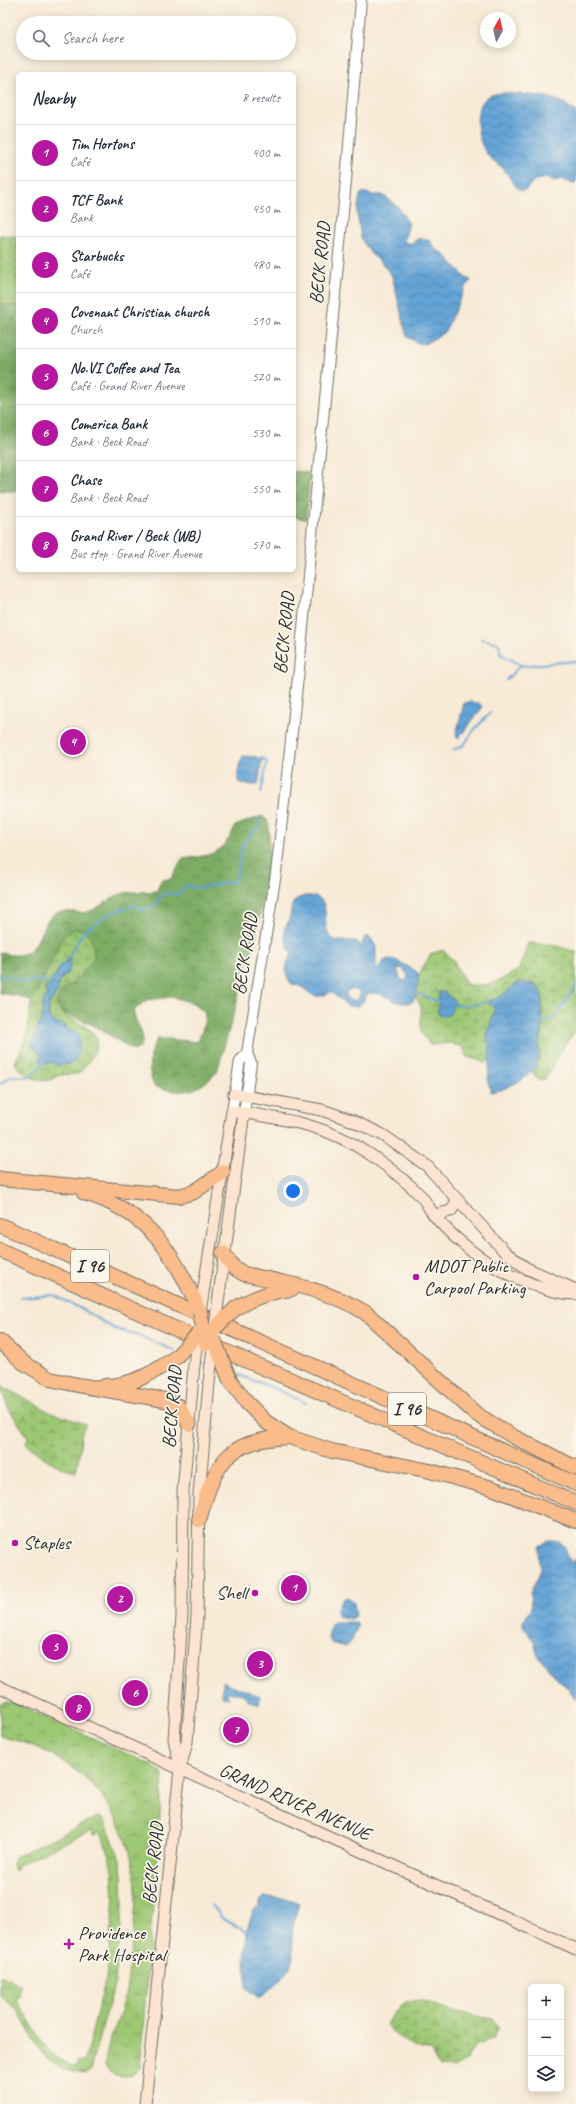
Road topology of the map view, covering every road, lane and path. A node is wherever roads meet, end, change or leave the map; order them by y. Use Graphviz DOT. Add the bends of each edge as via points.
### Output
graph roads {
  1 [pos="361,0"];
  2 [pos="247,1053"];
  3 [pos="234,1094"];
  4 [pos="247,1097"];
  5 [pos="232,1111"];
  6 [pos="244,1113"];
  7 [pos="223,1172"];
  8 [pos="0,1179"];
  9 [pos="44,1184"];
  10 [pos="457,1201"];
  11 [pos="434,1216"];
  12 [pos="0,1225"];
  13 [pos="0,1250"];
  14 [pos="505,1252"];
  15 [pos="224,1254"];
  16 [pos="492,1265"];
  17 [pos="576,1290"];
  18 [pos="197,1292"];
  19 [pos="323,1292"];
  20 [pos="576,1294"];
  21 [pos="218,1302"];
  22 [pos="207,1330"];
  23 [pos="0,1341"];
  24 [pos="194,1365"];
  25 [pos="210,1373"];
  26 [pos="78,1386"];
  27 [pos="189,1424"];
  28 [pos="289,1437"];
  29 [pos="576,1468"];
  30 [pos="576,1484"];
  31 [pos="576,1503"];
  32 [pos="199,1520"];
  33 [pos="576,1521"];
  34 [pos="0,1687"];
  35 [pos="180,1769"];
  36 [pos="576,1949"];
  37 [pos="145,2104"];
  1 -- 2 [label="street, BECK ROAD" via="299,669 276,873"];
  2 -- 3 [label="street, BECK ROAD" via="240,1061"];
  2 -- 4 [label="street, BECK ROAD" via="251,1063"];
  3 -- 4 [label="main road"];
  3 -- 5 [label="street, BECK ROAD"];
  4 -- 6 [label="street, BECK ROAD"];
  4 -- 10 [label="main road" via="322,1110 383,1135 427,1166"];
  5 -- 6 [label="main road"];
  5 -- 7 [label="main road, BECK ROAD"];
  6 -- 11 [label="main road" via="309,1124 337,1135 371,1155 406,1182 421,1197"];
  6 -- 15 [label="main road, BECK ROAD"];
  7 -- 9 [label="highway" via="194,1192 179,1196"];
  7 -- 18 [label="main road, BECK ROAD"];
  8 -- 9 [label="highway"];
  9 -- 18 [label="highway" via="92,1196 116,1206 142,1223 163,1242"];
  10 -- 11 [label="main road" via="451,1211"];
  10 -- 14 [label="main road"];
  11 -- 16 [label="main road" via="462,1243"];
  12 -- 30 [label="highway, I 96"];
  13 -- 31 [label="highway, I 96" via="236,1356"];
  14 -- 16 [label="main road" via="498,1254"];
  14 -- 17 [label="main road" via="526,1268"];
  15 -- 19 [label="highway" via="233,1267 244,1274"];
  15 -- 21 [label="main road, BECK ROAD"];
  16 -- 20 [label="main road" via="522,1280 553,1291"];
  18 -- 22 [label="highway"];
  19 -- 22 [label="highway, bridge" via="298,1289 276,1291 251,1299"];
  19 -- 29 [label="highway" via="347,1301 366,1314 476,1414 514,1438"];
  21 -- 22 [label="highway"];
  22 -- 24 [label="highway, bridge"];
  22 -- 25 [label="highway, bridge"];
  22 -- 26 [label="highway, bridge" via="160,1369 134,1381 110,1386"];
  22 -- 28 [label="highway, bridge" via="230,1380 247,1403 266,1422"];
  23 -- 26 [label="highway" via="24,1363 50,1378"];
  24 -- 27 [label="main road, BECK ROAD"];
  25 -- 32 [label="main road, BECK ROAD"];
  26 -- 27 [label="highway" via="173,1403"];
  27 -- 35 [label="main road, BECK ROAD" via="183,1492 182,1616 174,1739"];
  28 -- 32 [label="highway" via="259,1440 233,1451 210,1482"];
  28 -- 33 [label="highway" via="332,1451 430,1471 492,1488"];
  32 -- 35 [label="main road, BECK ROAD" via="197,1618 187,1742"];
  34 -- 35 [label="main road, GRAND RIVER AVENUE"];
  35 -- 36 [label="main road, GRAND RIVER AVENUE"];
  35 -- 37 [label="main road, BECK ROAD"];
}
